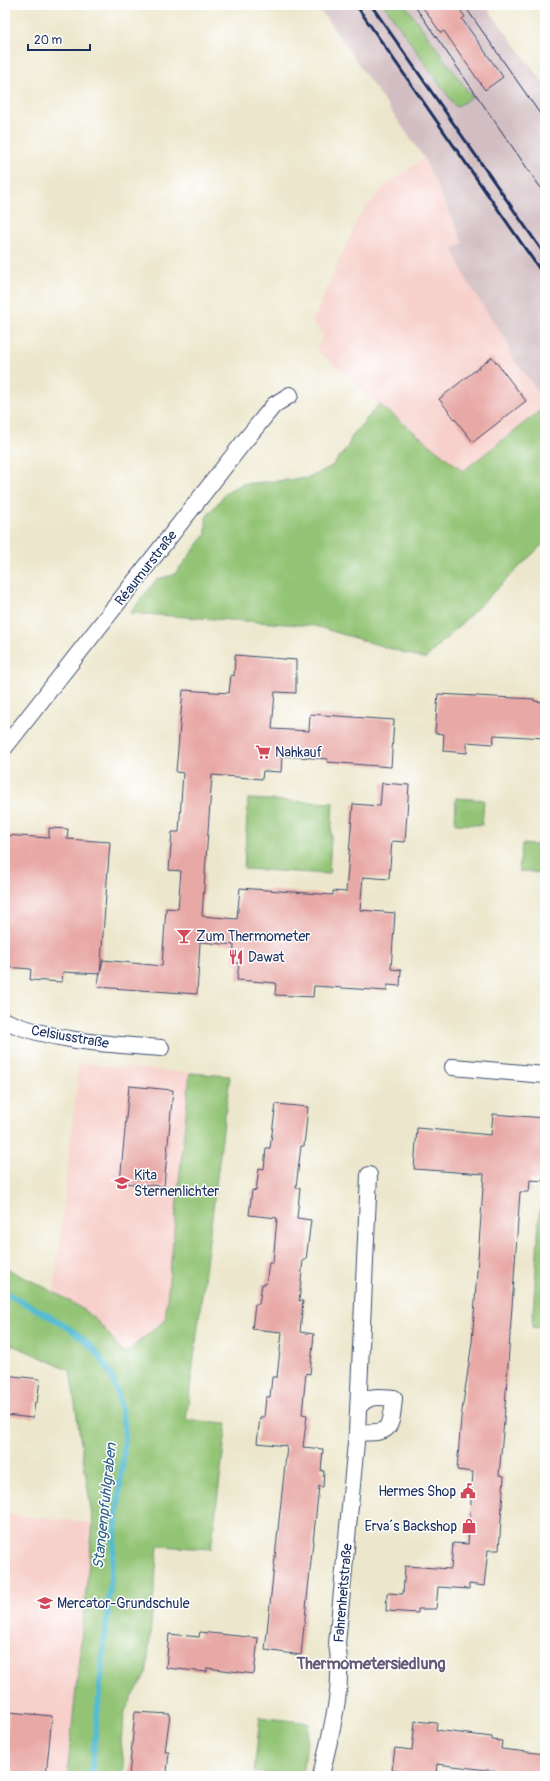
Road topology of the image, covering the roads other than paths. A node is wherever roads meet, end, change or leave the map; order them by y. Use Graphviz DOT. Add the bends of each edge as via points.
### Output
graph roads {
  1 [pos="290,395"];
  2 [pos="5,747"];
  3 [pos="5,1021"];
  4 [pos="161,1048"];
  5 [pos="452,1067"];
  6 [pos="545,1075"];
  7 [pos="369,1175"];
  8 [pos="358,1407"];
  9 [pos="357,1432"];
  10 [pos="321,1776"];
  1 -- 2 [label="street, Réaumurstraße" via="274,405 243,443"];
  3 -- 4 [label="street, Celsiusstraße" via="29,1031 87,1043"];
  5 -- 6 [label="street"];
  7 -- 8 [label="street, Fahrenheitstraße"];
  8 -- 9 [label="street, Fahrenheitstraße"];
  8 -- 9 [label="street" via="366,1398 394,1398 392,1422 382,1432"];
  9 -- 10 [label="street, Fahrenheitstraße" via="337,1644 340,1661 337,1697"];
}
